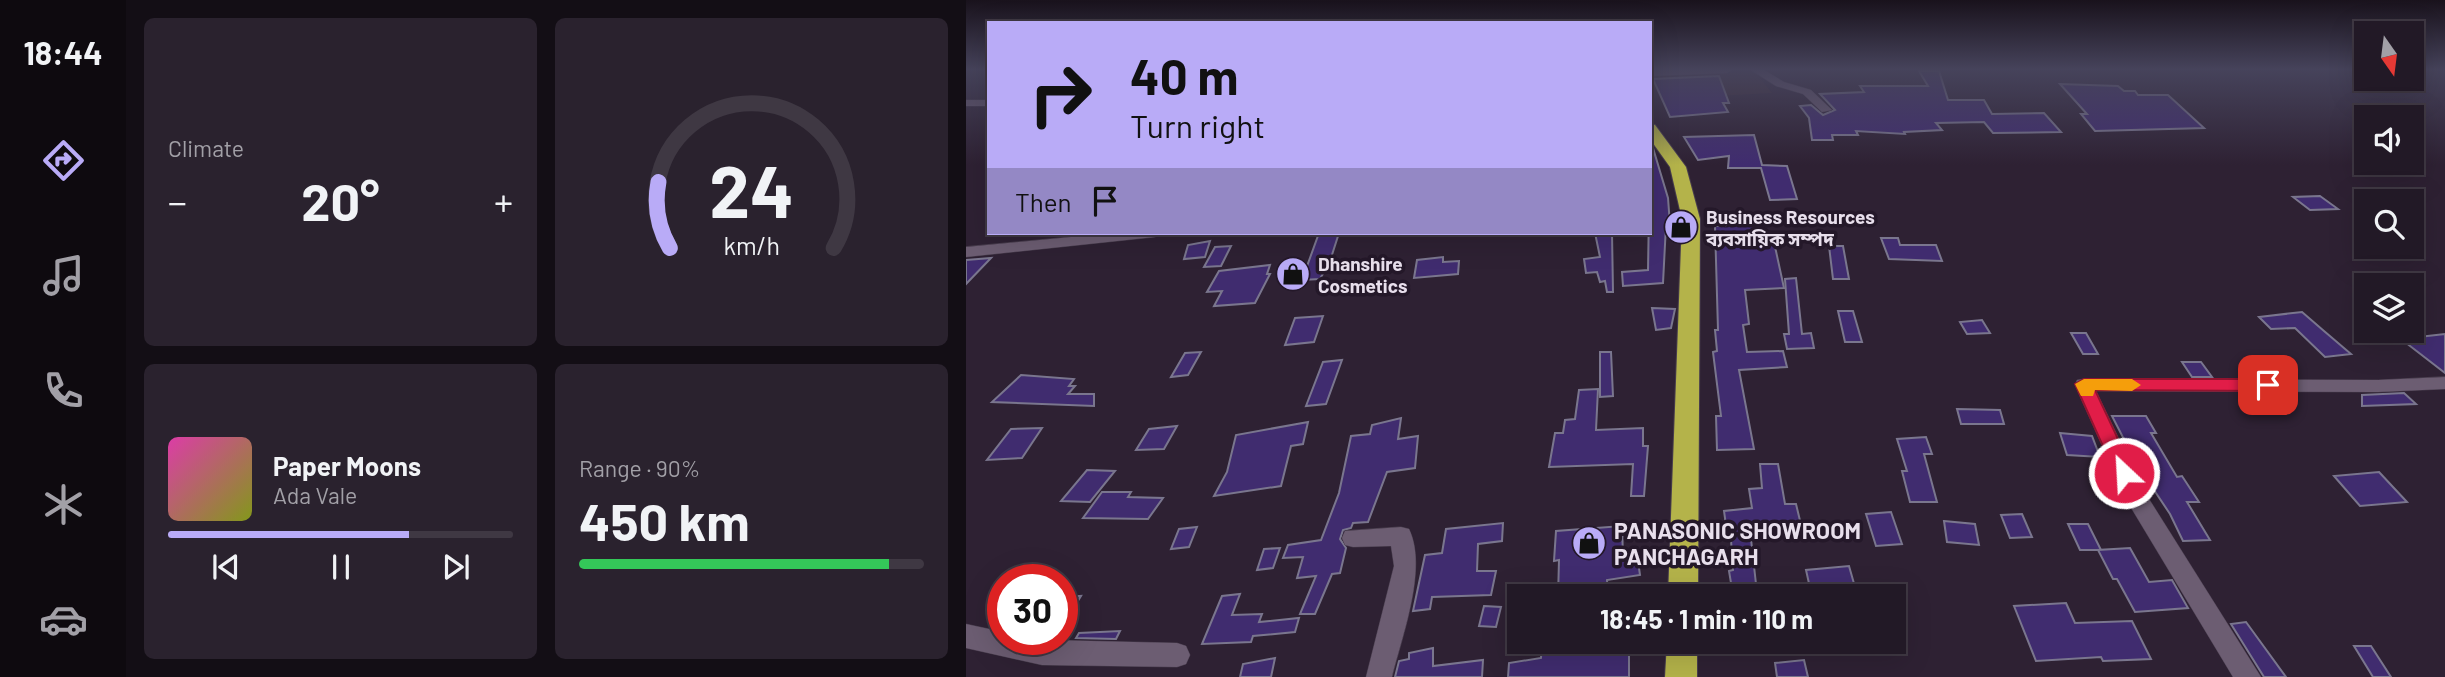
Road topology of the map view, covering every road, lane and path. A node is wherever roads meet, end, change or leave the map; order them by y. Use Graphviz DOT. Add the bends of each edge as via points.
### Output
graph roads {
  1 [pos="1817,102"];
  2 [pos="966,103"];
  3 [pos="987,103"];
  4 [pos="1826,110"];
  5 [pos="1652,131"];
  6 [pos="1135,235"];
  7 [pos="966,252"];
  8 [pos="2445,383"];
  9 [pos="1353,538"];
  10 [pos="1683,584"];
  11 [pos="966,636"];
  12 [pos="1682,654"];
  13 [pos="1177,655"];
  14 [pos="1379,677"];
  15 [pos="1681,677"];
  16 [pos="2248,677"];
  1 -- 4 [label="street"];
  2 -- 3 [label="street"];
  5 -- 10 [label="highway" via="1678,167 1691,219"];
  6 -- 7 [label="street"];
  8 -- 16 [label="street" via="2084,384 2134,495"];
  9 -- 14 [label="street" via="1401,536 1406,565"];
  11 -- 13 [label="street" via="1042,653"];
  12 -- 15 [label="highway"];
}
